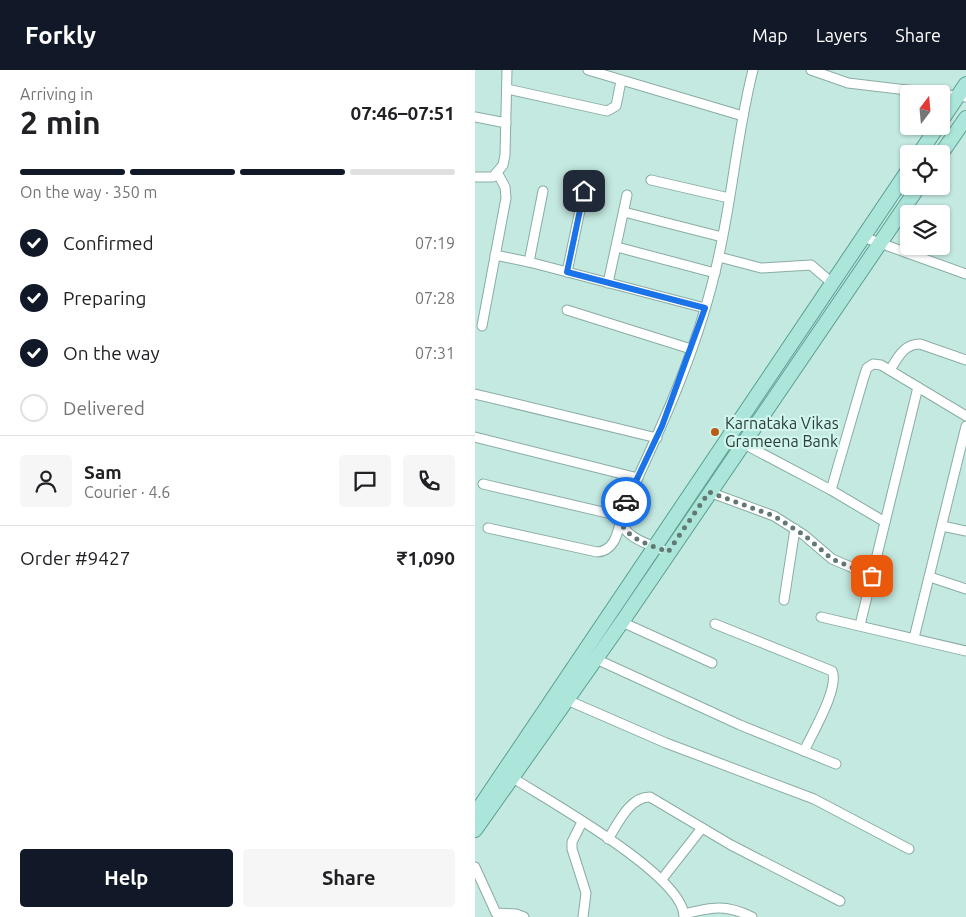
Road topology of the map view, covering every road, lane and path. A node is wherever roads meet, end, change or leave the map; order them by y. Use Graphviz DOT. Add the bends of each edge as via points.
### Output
graph roads {
  1 [pos="507,70"];
  2 [pos="588,70"];
  3 [pos="753,70"];
  4 [pos="811,70"];
  5 [pos="621,81"];
  6 [pos="507,89"];
  7 [pos="963,92"];
  8 [pos="950,109"];
  9 [pos="743,116"];
  10 [pos="475,117"];
  11 [pos="966,118"];
  12 [pos="506,123"];
  13 [pos="947,145"];
  14 [pos="498,174"];
  15 [pos="475,177"];
  16 [pos="651,180"];
  17 [pos="900,182"];
  18 [pos="543,191"];
  19 [pos="584,191"];
  20 [pos="627,195"];
  21 [pos="913,195"];
  22 [pos="729,198"];
  23 [pos="624,212"];
  24 [pos="722,237"];
  25 [pos="863,238"];
  26 [pos="879,244"];
  27 [pos="617,247"];
  28 [pos="495,255"];
  29 [pos="719,257"];
  30 [pos="529,262"];
  31 [pos="567,272"];
  32 [pos="715,273"];
  33 [pos="966,274"];
  34 [pos="608,283"];
  35 [pos="833,283"];
  36 [pos="705,308"];
  37 [pos="567,310"];
  38 [pos="482,326"];
  39 [pos="691,349"];
  40 [pos="966,360"];
  41 [pos="890,370"];
  42 [pos="918,387"];
  43 [pos="475,394"];
  44 [pos="966,416"];
  45 [pos="966,426"];
  46 [pos="475,436"];
  47 [pos="657,438"];
  48 [pos="744,444"];
  49 [pos="638,478"];
  50 [pos="483,484"];
  51 [pos="831,490"];
  52 [pos="709,492"];
  53 [pos="620,519"];
  54 [pos="885,522"];
  55 [pos="942,526"];
  56 [pos="488,528"];
  57 [pos="795,529"];
  58 [pos="966,532"];
  59 [pos="662,549"];
  60 [pos="872,576"];
  61 [pos="930,578"];
  62 [pos="966,589"];
  63 [pos="784,600"];
  64 [pos="821,617"];
  65 [pos="616,618"];
  66 [pos="715,624"];
  67 [pos="860,625"];
  68 [pos="914,638"];
  69 [pos="966,650"];
  70 [pos="596,659"];
  71 [pos="712,663"];
  72 [pos="567,700"];
  73 [pos="804,751"];
  74 [pos="836,764"];
  75 [pos="513,778"];
  76 [pos="475,814"];
  77 [pos="583,822"];
  78 [pos="702,828"];
  79 [pos="475,830"];
  80 [pos="609,839"];
  81 [pos="909,849"];
  82 [pos="475,868"];
  83 [pos="661,879"];
  84 [pos="840,901"];
  85 [pos="684,915"];
  86 [pos="524,917"];
  87 [pos="583,917"];
  88 [pos="752,917"];
  1 -- 6 [label="street"];
  2 -- 5 [label="street"];
  3 -- 9 [label="street"];
  4 -- 7 [label="street" via="848,83"];
  5 -- 6 [label="street" via="616,106 607,111"];
  5 -- 9 [label="street"];
  6 -- 12 [label="street"];
  7 -- 8 [label="main road"];
  9 -- 22 [label="street"];
  10 -- 12 [label="street"];
  11 -- 13 [label="main road"];
  12 -- 14 [label="street" via="505,155"];
  14 -- 15 [label="street"];
  14 -- 28 [label="street" via="505,187 506,198"];
  16 -- 22 [label="street"];
  17 -- 25 [label="main road"];
  18 -- 30 [label="street"];
  19 -- 31 [label="street"];
  20 -- 23 [label="street"];
  21 -- 26 [label="main road"];
  22 -- 24 [label="street"];
  23 -- 24 [label="street"];
  23 -- 27 [label="street"];
  24 -- 29 [label="street"];
  25 -- 26 [label="street"];
  25 -- 35 [label="main road"];
  26 -- 33 [label="street"];
  26 -- 48 [label="main road"];
  27 -- 32 [label="street"];
  27 -- 34 [label="street"];
  28 -- 30 [label="street"];
  28 -- 38 [label="street"];
  29 -- 32 [label="street"];
  29 -- 35 [label="street" via="761,268 811,265"];
  30 -- 31 [label="street"];
  31 -- 34 [label="street"];
  32 -- 36 [label="street"];
  34 -- 36 [label="street"];
  35 -- 59 [label="main road"];
  36 -- 39 [label="street"];
  37 -- 39 [label="street"];
  39 -- 47 [label="street"];
  40 -- 41 [label="street" via="912,344 900,353"];
  41 -- 42 [label="street"];
  41 -- 51 [label="street" via="873,364 867,368"];
  42 -- 44 [label="street"];
  42 -- 54 [label="street"];
  43 -- 47 [label="street"];
  45 -- 55 [label="street"];
  46 -- 49 [label="street"];
  47 -- 49 [label="street"];
  48 -- 51 [label="street"];
  48 -- 52 [label="main road"];
  49 -- 53 [label="street"];
  50 -- 53 [label="street"];
  51 -- 54 [label="street"];
  52 -- 57 [label="street" via="753,507"];
  52 -- 59 [label="main road"];
  53 -- 56 [label="street" via="612,544 603,552"];
  53 -- 59 [label="street" via="633,537"];
  54 -- 60 [label="street"];
  55 -- 58 [label="street"];
  55 -- 61 [label="street"];
  57 -- 60 [label="street" via="832,559"];
  57 -- 63 [label="street"];
  59 -- 65 [label="main road"];
  60 -- 67 [label="street"];
  61 -- 62 [label="street"];
  61 -- 68 [label="street"];
  64 -- 67 [label="street"];
  65 -- 70 [label="main road"];
  65 -- 71 [label="street"];
  65 -- 76 [label="main road"];
  66 -- 73 [label="street" via="832,671 833,688"];
  67 -- 68 [label="street"];
  68 -- 69 [label="street"];
  70 -- 72 [label="main road"];
  70 -- 73 [label="street"];
  72 -- 75 [label="main road"];
  72 -- 81 [label="street" via="666,743 814,799"];
  73 -- 74 [label="street"];
  75 -- 77 [label="street"];
  75 -- 79 [label="main road"];
  77 -- 80 [label="street"];
  77 -- 87 [label="street" via="572,842 586,893"];
  78 -- 80 [label="street" via="650,797 643,797 630,807"];
  78 -- 83 [label="street"];
  78 -- 84 [label="street"];
  80 -- 83 [label="street"];
  82 -- 86 [label="street" via="496,913"];
  83 -- 85 [label="street" via="679,902"];
  85 -- 88 [label="street" via="722,907"];
}
